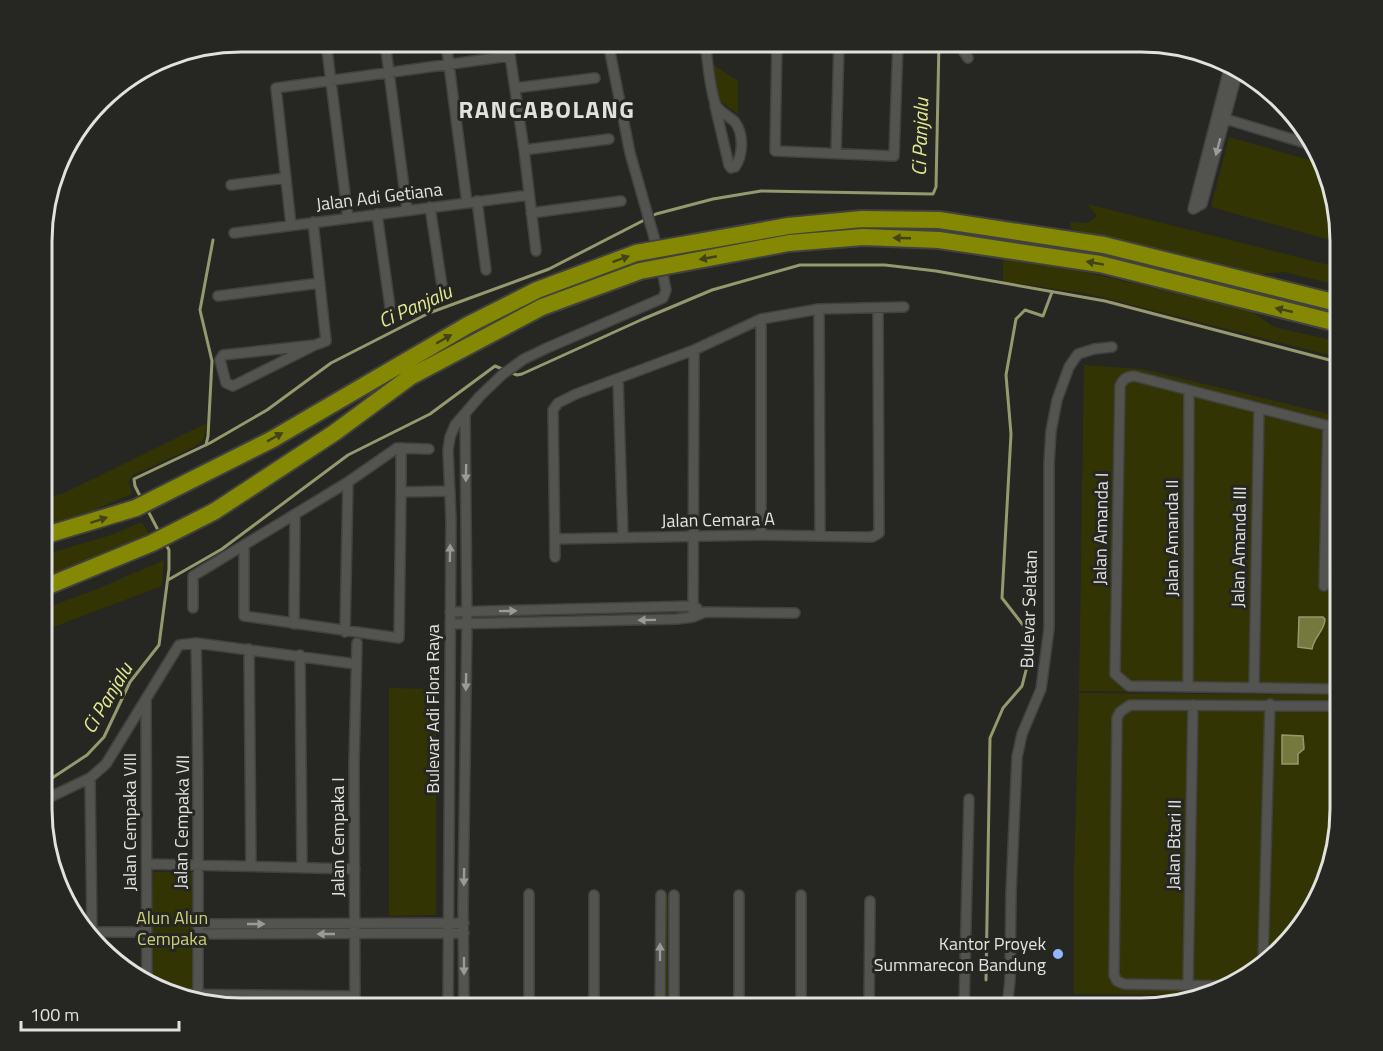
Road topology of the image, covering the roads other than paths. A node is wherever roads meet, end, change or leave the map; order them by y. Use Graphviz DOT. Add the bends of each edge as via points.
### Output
graph roads {
  1 [pos="327,53"];
  2 [pos="386,53"];
  3 [pos="448,53"];
  4 [pos="510,53"];
  5 [pos="610,53"];
  6 [pos="707,53"];
  7 [pos="777,53"];
  8 [pos="839,53"];
  9 [pos="898,53"];
  10 [pos="965,53"];
  11 [pos="510,56"];
  12 [pos="968,58"];
  13 [pos="449,64"];
  14 [pos="389,72"];
  15 [pos="1228,74"];
  16 [pos="595,78"];
  17 [pos="1235,78"];
  18 [pos="331,80"];
  19 [pos="515,88"];
  20 [pos="715,106"];
  21 [pos="1221,117"];
  22 [pos="609,139"];
  23 [pos="1301,142"];
  24 [pos="524,150"];
  25 [pos="836,153"];
  26 [pos="286,178"];
  27 [pos="231,185"];
  28 [pos="529,195"];
  29 [pos="621,201"];
  30 [pos="472,202"];
  31 [pos="430,207"];
  32 [pos="407,210"];
  33 [pos="531,213"];
  34 [pos="377,214"];
  35 [pos="348,218"];
  36 [pos="313,222"];
  37 [pos="291,225"];
  38 [pos="234,232"];
  39 [pos="536,251"];
  40 [pos="486,270"];
  41 [pos="320,283"];
  42 [pos="442,286"];
  43 [pos="218,296"];
  44 [pos="1330,301"];
  45 [pos="390,307"];
  46 [pos="904,307"];
  47 [pos="878,308"];
  48 [pos="819,309"];
  49 [pos="761,319"];
  50 [pos="1330,321"];
  51 [pos="315,345"];
  52 [pos="1112,347"];
  53 [pos="694,350"];
  54 [pos="618,379"];
  55 [pos="1189,391"];
  56 [pos="1259,408"];
  57 [pos="465,415"];
  58 [pos="1328,426"];
  59 [pos="400,448"];
  60 [pos="429,449"];
  61 [pos="348,482"];
  62 [pos="450,491"];
  63 [pos="401,492"];
  64 [pos="295,515"];
  65 [pos="53,535"];
  66 [pos="761,535"];
  67 [pos="693,536"];
  68 [pos="820,536"];
  69 [pos="623,538"];
  70 [pos="555,539"];
  71 [pos="244,545"];
  72 [pos="555,557"];
  73 [pos="53,584"];
  74 [pos="1324,586"];
  75 [pos="693,606"];
  76 [pos="193,608"];
  77 [pos="450,612"];
  78 [pos="466,612"];
  79 [pos="705,612"];
  80 [pos="795,613"];
  81 [pos="693,617"];
  82 [pos="467,623"];
  83 [pos="294,624"];
  84 [pos="450,624"];
  85 [pos="345,632"];
  86 [pos="196,643"];
  87 [pos="357,643"];
  88 [pos="249,649"];
  89 [pos="300,655"];
  90 [pos="356,664"];
  91 [pos="1188,685"];
  92 [pos="1254,687"];
  93 [pos="1330,689"];
  94 [pos="146,698"];
  95 [pos="1270,704"];
  96 [pos="1193,705"];
  97 [pos="1330,706"];
  98 [pos="90,778"];
  99 [pos="53,796"];
  100 [pos="969,799"];
  101 [pos="147,864"];
  102 [pos="197,864"];
  103 [pos="251,865"];
  104 [pos="302,867"];
  105 [pos="355,868"];
  106 [pos="529,894"];
  107 [pos="594,895"];
  108 [pos="661,895"];
  109 [pos="674,895"];
  110 [pos="739,895"];
  111 [pos="801,895"];
  112 [pos="870,901"];
  113 [pos="91,923"];
  114 [pos="198,924"];
  115 [pos="447,928"];
  116 [pos="464,928"];
  117 [pos="355,929"];
  118 [pos="147,932"];
  119 [pos="98,933"];
  120 [pos="198,934"];
  121 [pos="1263,954"];
  122 [pos="147,973"];
  123 [pos="1188,984"];
  124 [pos="1211,985"];
  125 [pos="198,993"];
  126 [pos="248,995"];
  127 [pos="301,996"];
  128 [pos="355,996"];
  129 [pos="219,997"];
  130 [pos="448,998"];
  131 [pos="464,998"];
  132 [pos="529,998"];
  133 [pos="594,998"];
  134 [pos="660,998"];
  135 [pos="674,998"];
  136 [pos="739,998"];
  137 [pos="801,998"];
  138 [pos="869,998"];
  139 [pos="964,998"];
  140 [pos="1008,998"];
  1 -- 18 [label="street"];
  2 -- 14 [label="street"];
  3 -- 13 [label="street"];
  4 -- 11 [label="street"];
  5 -- 57 [label="street, Bulevar Adi Flora Raya" via="630,153 666,290 663,298 547,348 512,368"];
  6 -- 20 [label="street"];
  7 -- 25 [label="street" via="775,151"];
  8 -- 25 [label="street"];
  9 -- 25 [label="street" via="894,156"];
  10 -- 12 [label="street"];
  11 -- 13 [label="street"];
  11 -- 19 [label="street"];
  13 -- 14 [label="street"];
  13 -- 30 [label="street"];
  14 -- 18 [label="street"];
  14 -- 32 [label="street"];
  15 -- 21 [label="street"];
  16 -- 19 [label="street"];
  17 -- 21 [label="street"];
  18 -- 26 [label="street" via="276,88"];
  18 -- 35 [label="street"];
  19 -- 24 [label="street"];
  20 -- 20 [label="street" via="739,131 740,159 735,167 729,165"];
  21 -- 21 [label="street, one-way" via="1202,204 1193,209"];
  21 -- 23 [label="street"];
  22 -- 24 [label="street"];
  24 -- 28 [label="street"];
  26 -- 27 [label="street"];
  26 -- 37 [label="street"];
  28 -- 30 [label="street, Jalan Adi Getiana"];
  28 -- 33 [label="street"];
  29 -- 33 [label="street"];
  30 -- 31 [label="street, Jalan Adi Getiana"];
  30 -- 40 [label="street"];
  31 -- 32 [label="street, Jalan Adi Getiana"];
  31 -- 42 [label="street"];
  32 -- 34 [label="street, Jalan Adi Getiana"];
  33 -- 39 [label="street"];
  34 -- 35 [label="street, Jalan Adi Getiana"];
  34 -- 45 [label="street"];
  35 -- 36 [label="street, Jalan Adi Getiana"];
  36 -- 37 [label="street, Jalan Adi Getiana"];
  36 -- 41 [label="street"];
  37 -- 38 [label="street, Jalan Adi Getiana"];
  41 -- 43 [label="street"];
  41 -- 51 [label="street" via="326,341"];
  65 -- 44 [label="highway, one-way, bridge" via="136,508 271,440 468,325 537,290 636,254 788,226 862,219 951,222 1104,245"];
  46 -- 47 [label="street"];
  47 -- 48 [label="street"];
  47 -- 68 [label="street, Jalan Cemara A" via="879,533 872,537"];
  48 -- 49 [label="street"];
  48 -- 68 [label="street"];
  49 -- 53 [label="street"];
  49 -- 66 [label="street"];
  50 -- 73 [label="highway, one-way, bridge" via="1100,264 939,240 863,237 789,243 640,271 542,307 410,378 215,512"];
  51 -- 51 [label="street" via="222,355 226,383 233,386"];
  52 -- 140 [label="street, Bulevar Selatan" via="1078,354 1057,400 1051,431 1048,629 1041,689 1017,757"];
  53 -- 54 [label="street"];
  53 -- 67 [label="street"];
  54 -- 69 [label="street"];
  54 -- 70 [label="street" via="576,394 553,410"];
  55 -- 56 [label="street"];
  55 -- 91 [label="street, Jalan Amanda II"];
  55 -- 91 [label="street, Jalan Amanda I" via="1134,376 1127,377 1120,386 1115,674 1129,686"];
  56 -- 58 [label="street"];
  56 -- 92 [label="street, Jalan Amanda III"];
  57 -- 62 [label="street, Bulevar Adi Flora Raya" via="450,437"];
  57 -- 78 [label="street, Bulevar Adi Flora Raya, one-way"];
  58 -- 74 [label="street"];
  59 -- 60 [label="street"];
  59 -- 61 [label="street"];
  59 -- 63 [label="street"];
  61 -- 64 [label="street"];
  61 -- 85 [label="street"];
  62 -- 63 [label="street"];
  77 -- 62 [label="street, Bulevar Adi Flora Raya, one-way"];
  63 -- 85 [label="street" via="399,638"];
  64 -- 71 [label="street"];
  64 -- 83 [label="street"];
  66 -- 67 [label="street, Jalan Cemara A"];
  66 -- 68 [label="street, Jalan Cemara A"];
  67 -- 69 [label="street, Jalan Cemara A"];
  67 -- 75 [label="street"];
  69 -- 70 [label="street, Jalan Cemara A"];
  70 -- 72 [label="street"];
  71 -- 76 [label="street" via="193,576"];
  71 -- 83 [label="street" via="244,616"];
  78 -- 75 [label="street, one-way"];
  75 -- 79 [label="street"];
  75 -- 81 [label="street"];
  77 -- 78 [label="street"];
  77 -- 84 [label="street, Bulevar Adi Flora Raya"];
  78 -- 82 [label="street, Bulevar Adi Flora Raya"];
  79 -- 80 [label="street"];
  79 -- 81 [label="street"];
  81 -- 82 [label="street, one-way"];
  82 -- 84 [label="street"];
  82 -- 116 [label="street, Bulevar Adi Flora Raya, one-way"];
  83 -- 85 [label="street"];
  84 -- 115 [label="street, Bulevar Adi Flora Raya"];
  86 -- 88 [label="street"];
  86 -- 94 [label="street" via="179,645"];
  86 -- 102 [label="street, Jalan Cempaka VII"];
  87 -- 90 [label="street, Jalan Cempaka I"];
  88 -- 89 [label="street"];
  88 -- 103 [label="street"];
  89 -- 90 [label="street"];
  89 -- 104 [label="street"];
  90 -- 105 [label="street, Jalan Cempaka I"];
  91 -- 92 [label="street"];
  92 -- 93 [label="street"];
  94 -- 98 [label="street" via="112,756"];
  94 -- 101 [label="street, Jalan Cempaka VIII"];
  95 -- 96 [label="street"];
  95 -- 97 [label="street"];
  95 -- 121 [label="street"];
  96 -- 123 [label="street, Jalan Btari II"];
  96 -- 123 [label="street" via="1130,705 1117,718 1114,975 1124,984"];
  98 -- 99 [label="street"];
  98 -- 113 [label="street"];
  100 -- 139 [label="street"];
  101 -- 102 [label="street"];
  101 -- 118 [label="street, Jalan Cempaka VIII"];
  102 -- 103 [label="street"];
  102 -- 114 [label="street, Jalan Cempaka VII"];
  103 -- 104 [label="street"];
  104 -- 105 [label="street"];
  105 -- 117 [label="street, Jalan Cempaka I"];
  106 -- 132 [label="street"];
  107 -- 133 [label="street"];
  134 -- 108 [label="street, one-way"];
  109 -- 135 [label="street"];
  110 -- 136 [label="street"];
  111 -- 137 [label="street"];
  112 -- 138 [label="street"];
  114 -- 117 [label="street, one-way"];
  114 -- 120 [label="street, Jalan Cempaka VII"];
  115 -- 116 [label="street"];
  115 -- 117 [label="street"];
  115 -- 130 [label="street, Bulevar Adi Flora Raya"];
  116 -- 131 [label="street, Bulevar Adi Flora Raya, one-way"];
  117 -- 120 [label="street, one-way"];
  117 -- 128 [label="street, Jalan Cempaka I"];
  118 -- 119 [label="street"];
  118 -- 122 [label="street, Jalan Cempaka VIII"];
  120 -- 125 [label="street, Jalan Cempaka VII"];
  123 -- 124 [label="street"];
  126 -- 127 [label="street"];
  126 -- 129 [label="street"];
  127 -- 128 [label="street"];
}
